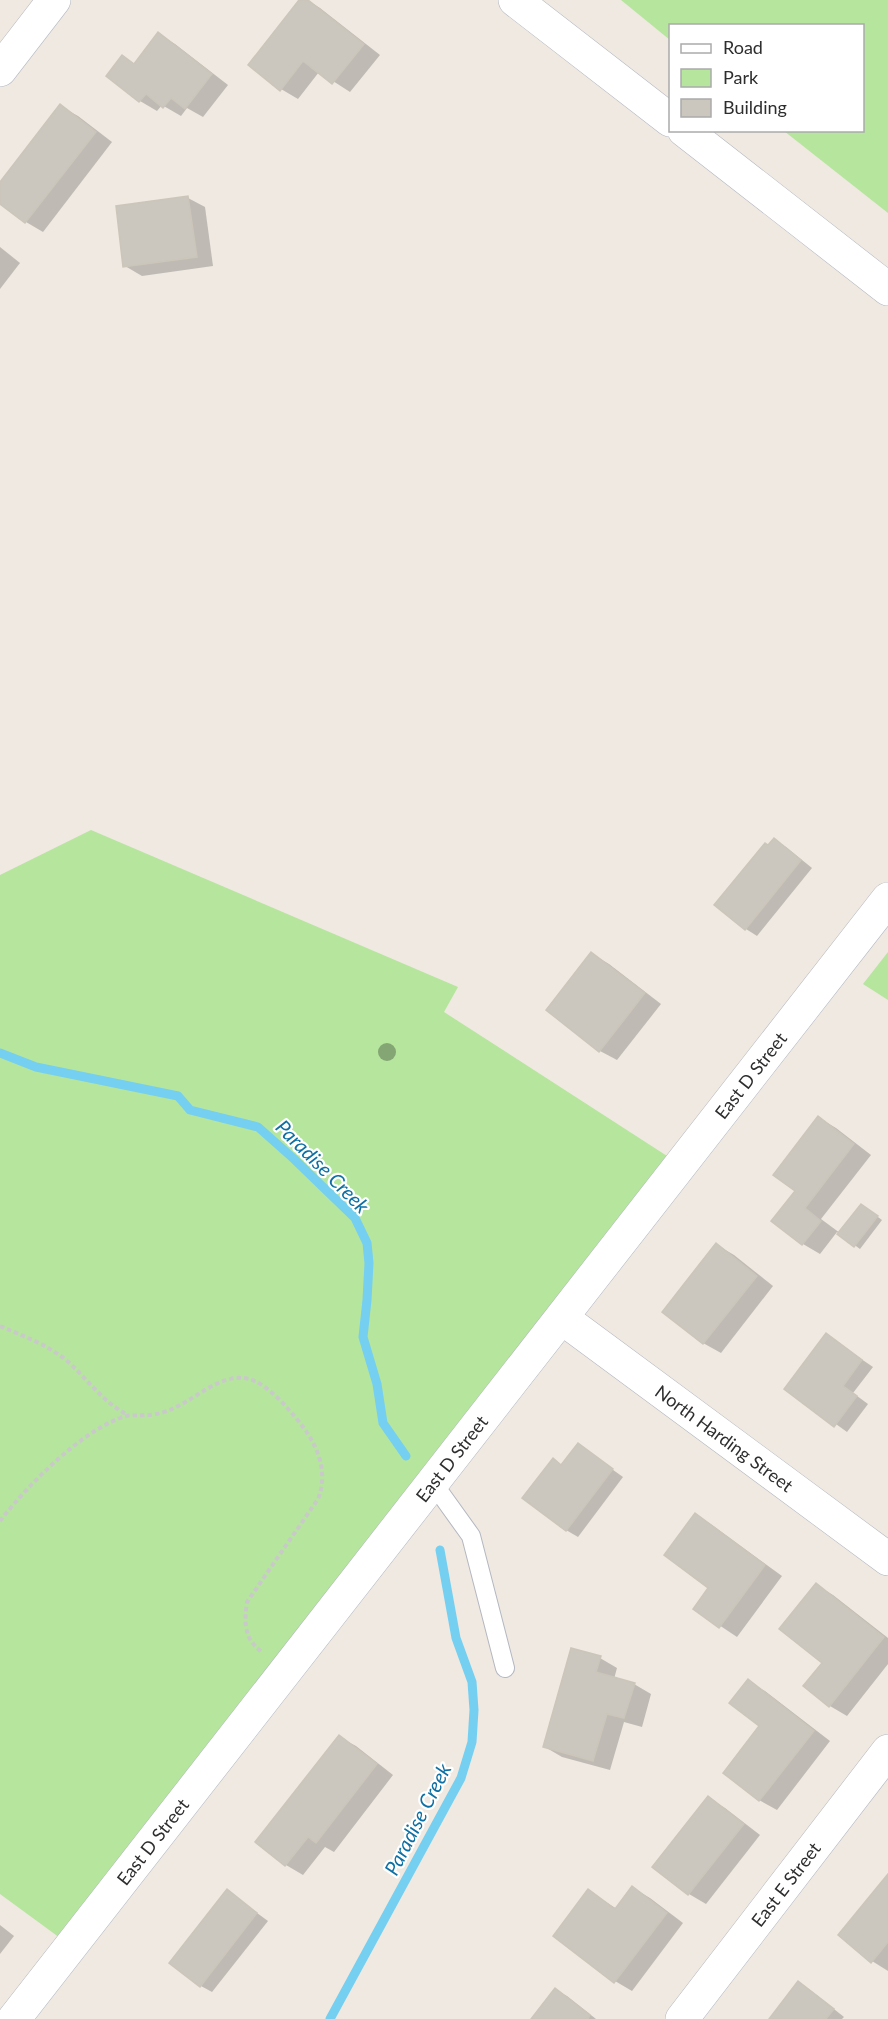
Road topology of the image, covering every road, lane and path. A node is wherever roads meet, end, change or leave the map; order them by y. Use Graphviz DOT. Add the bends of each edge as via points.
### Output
graph roads {
  1 [pos="54,0"];
  2 [pos="515,0"];
  3 [pos="0,70"];
  4 [pos="669,119"];
  5 [pos="687,132"];
  6 [pos="888,289"];
  7 [pos="888,899"];
  8 [pos="562,1318"];
  9 [pos="0,1326"];
  10 [pos="128,1416"];
  11 [pos="433,1483"];
  12 [pos="0,1521"];
  13 [pos="888,1559"];
  14 [pos="505,1668"];
  15 [pos="286,1671"];
  16 [pos="888,1751"];
  17 [pos="14,2019"];
  18 [pos="682,2019"];
  1 -- 3 [label="street"];
  2 -- 4 [label="street"];
  5 -- 6 [label="street"];
  7 -- 8 [label="street, East D Street"];
  8 -- 11 [label="street, East D Street"];
  8 -- 13 [label="street, North Harding Street"];
  9 -- 10 [label="path" via="48,1347"];
  10 -- 12 [label="path" via="78,1443 16,1500"];
  10 -- 15 [label="path" via="172,1409 223,1381 248,1379 280,1400 309,1435 323,1470 323,1487 247,1602 244,1621 247,1636 257,1649"];
  11 -- 14 [label="lane" via="471,1536"];
  11 -- 15 [label="street, East D Street"];
  15 -- 17 [label="street, East D Street"];
  16 -- 18 [label="street, East E Street"];
}
